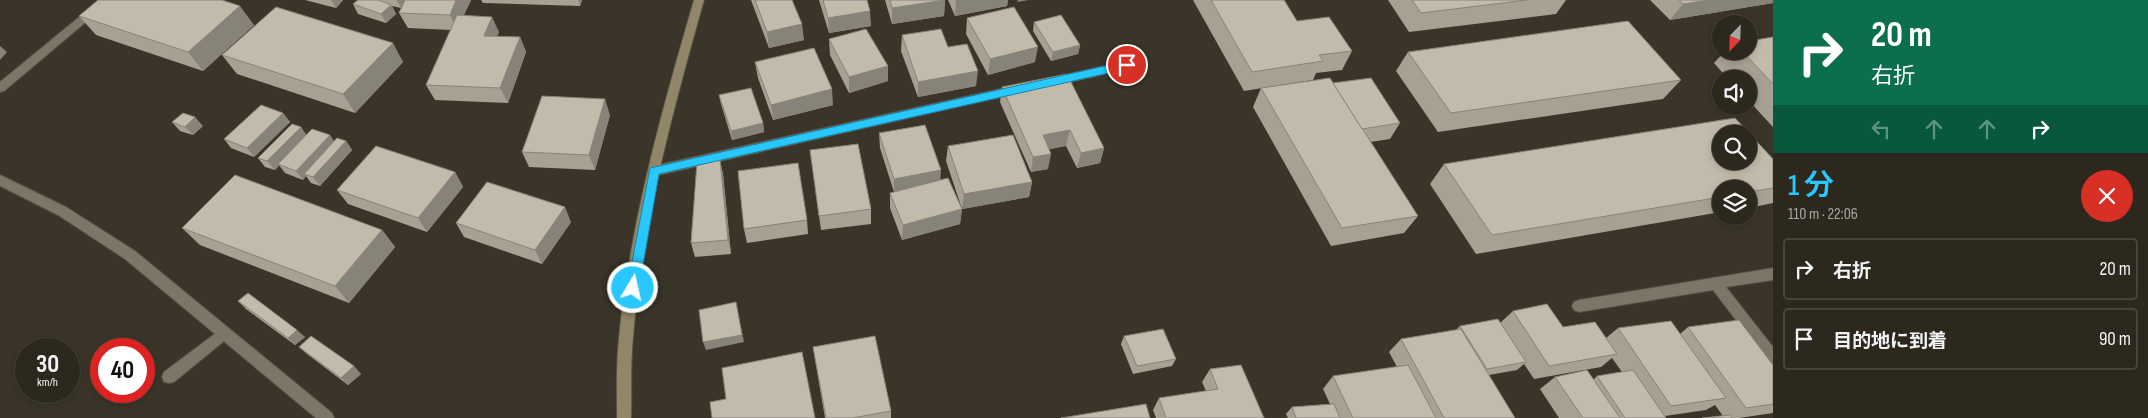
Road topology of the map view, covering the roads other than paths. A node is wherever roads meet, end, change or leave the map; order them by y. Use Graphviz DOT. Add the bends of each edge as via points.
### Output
graph roads {
  1 [pos="107,0"];
  2 [pos="699,0"];
  3 [pos="1127,65"];
  4 [pos="0,88"];
  5 [pos="654,171"];
  6 [pos="0,180"];
  7 [pos="1773,274"];
  8 [pos="1716,284"];
  9 [pos="1579,306"];
  10 [pos="224,333"];
  11 [pos="1773,358"];
  12 [pos="169,376"];
  13 [pos="328,418"];
  14 [pos="624,418"];
  1 -- 4 [label="street"];
  2 -- 5 [label="street"];
  3 -- 5 [label="street"];
  5 -- 14 [label="street" via="626,328"];
  6 -- 10 [label="street" via="62,211 130,255"];
  7 -- 8 [label="street"];
  8 -- 9 [label="street"];
  8 -- 11 [label="street"];
  10 -- 12 [label="street"];
  10 -- 13 [label="street"];
}
